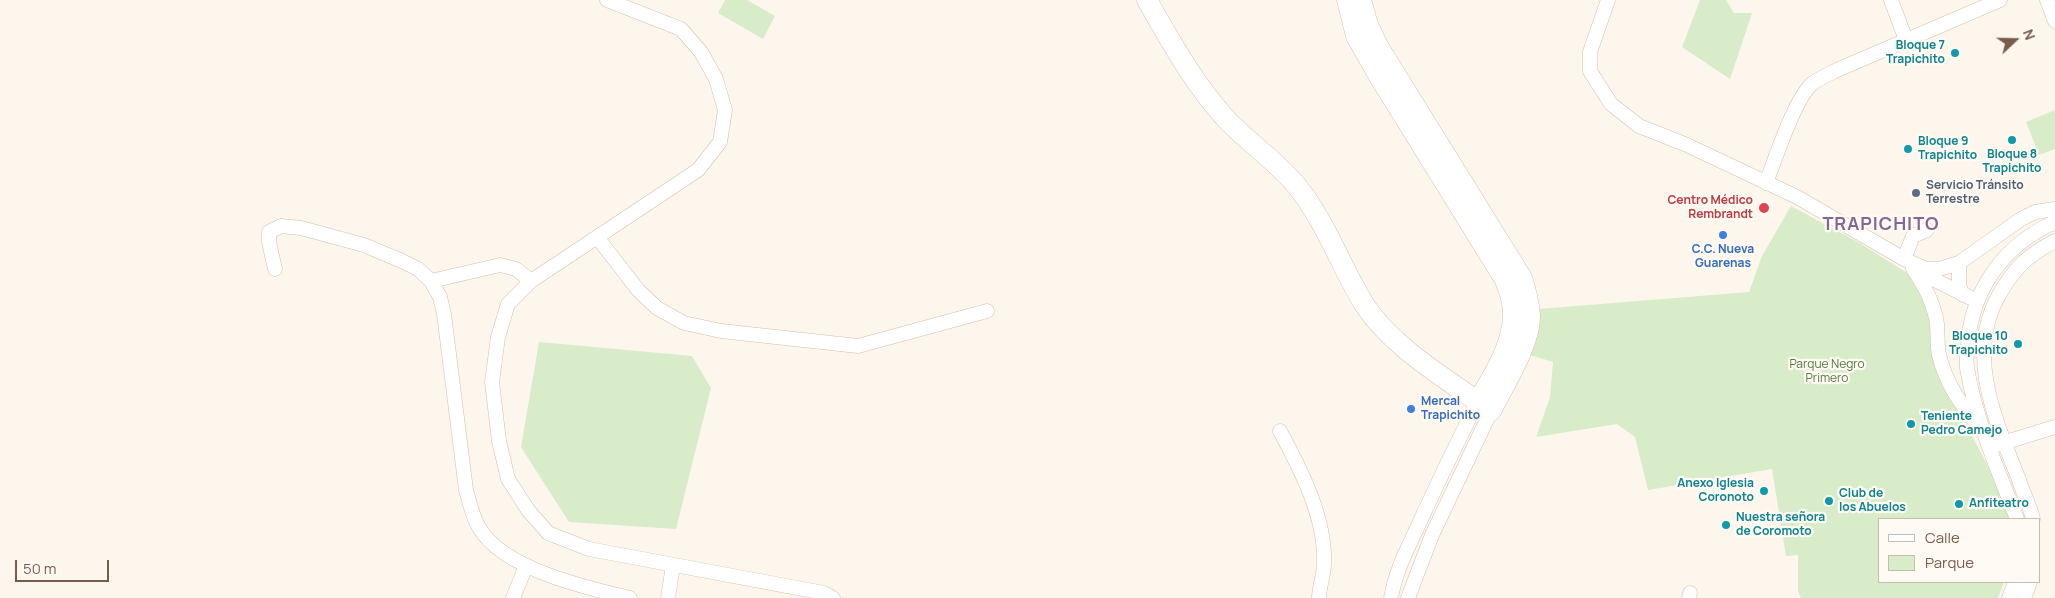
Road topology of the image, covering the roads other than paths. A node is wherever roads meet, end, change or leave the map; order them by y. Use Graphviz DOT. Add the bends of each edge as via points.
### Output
graph roads {
  1 [pos="608,0"];
  2 [pos="1147,0"];
  3 [pos="1347,0"];
  4 [pos="1360,0"];
  5 [pos="1608,0"];
  6 [pos="1891,0"];
  7 [pos="2000,0"];
  8 [pos="2047,0"];
  9 [pos="2055,21"];
  10 [pos="1906,40"];
  11 [pos="1766,183"];
  12 [pos="2055,209"];
  13 [pos="2055,222"];
  14 [pos="1927,230"];
  15 [pos="597,237"];
  16 [pos="2055,241"];
  17 [pos="1959,263"];
  18 [pos="1908,264"];
  19 [pos="275,269"];
  20 [pos="431,281"];
  21 [pos="531,281"];
  22 [pos="1963,295"];
  23 [pos="1976,301"];
  24 [pos="987,311"];
  25 [pos="1485,406"];
  26 [pos="2055,427"];
  27 [pos="1280,431"];
  28 [pos="1983,433"];
  29 [pos="2004,443"];
  30 [pos="1990,448"];
  31 [pos="2017,518"];
  32 [pos="2033,518"];
  33 [pos="674,565"];
  34 [pos="526,566"];
  35 [pos="2014,583"];
  36 [pos="2030,583"];
  37 [pos="513,598"];
  38 [pos="630,598"];
  39 [pos="668,598"];
  40 [pos="833,598"];
  41 [pos="1319,598"];
  42 [pos="1391,598"];
  43 [pos="1408,598"];
  44 [pos="2009,598"];
  45 [pos="2024,598"];
  1 -- 15 [label="street" via="681,29 701,52 716,79 725,110 720,142 698,170"];
  2 -- 25 [label="street" via="1199,86 1227,120 1296,185 1380,326 1420,361"];
  3 -- 25 [label="street" via="1356,36 1505,280 1512,303 1512,329"];
  4 -- 25 [label="street" via="1378,46 1522,278 1530,317 1527,339"];
  5 -- 11 [label="street" via="1590,52 1590,71 1611,104 1639,126"];
  6 -- 10 [label="street"];
  7 -- 10 [label="street"];
  8 -- 9 [label="street"];
  10 -- 11 [label="street" via="1812,84 1786,130"];
  11 -- 18 [label="street" via="1796,197"];
  12 -- 17 [label="street" via="2035,212 2021,219"];
  13 -- 23 [label="street" via="2014,247 1989,276"];
  14 -- 18 [label="street" via="1914,236"];
  15 -- 21 [label="street"];
  15 -- 24 [label="street" via="638,290 657,308 684,323 721,331 858,346"];
  16 -- 29 [label="street" via="2014,270 1988,320 1982,358"];
  17 -- 18 [label="street" via="1939,269"];
  17 -- 22 [label="street" via="1959,286"];
  18 -- 22 [label="street"];
  18 -- 28 [label="street" via="1930,296 1939,356 1950,385"];
  19 -- 20 [label="street" via="270,232 281,226 301,228 364,245 418,270"];
  20 -- 21 [label="street" via="500,265 516,269"];
  20 -- 34 [label="street" via="440,297 444,314 466,490 473,517 480,531 501,551"];
  21 -- 33 [label="street" via="508,304 498,337 492,382 499,441 508,479 548,533 589,549"];
  22 -- 23 [label="street"];
  23 -- 28 [label="street" via="1970,322 1967,366"];
  25 -- 42 [label="street" via="1446,464 1393,584"];
  25 -- 43 [label="street"];
  26 -- 29 [label="street"];
  27 -- 41 [label="street" via="1304,480 1323,542 1324,565"];
  28 -- 30 [label="street"];
  29 -- 30 [label="street"];
  29 -- 32 [label="street"];
  30 -- 31 [label="street"];
  33 -- 39 [label="street"];
  33 -- 40 [label="street" via="824,592"];
  34 -- 37 [label="street"];
  34 -- 38 [label="street"];
  35 -- 44 [label="street"];
  36 -- 45 [label="street"];
}
